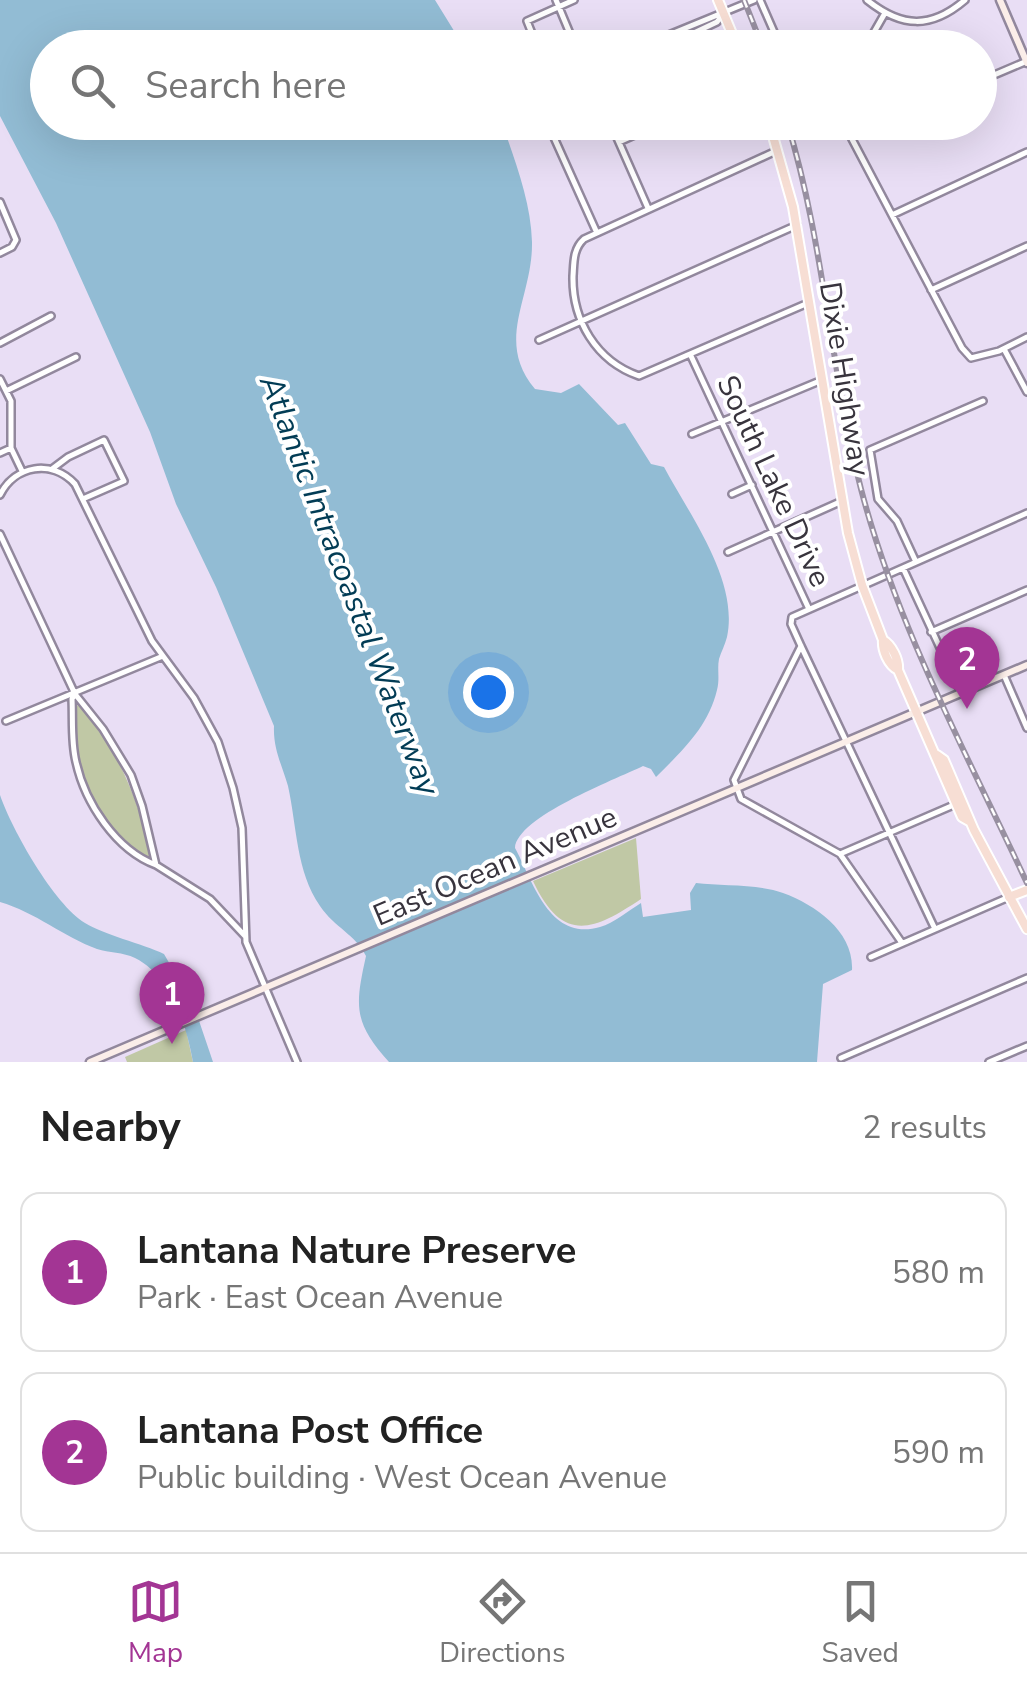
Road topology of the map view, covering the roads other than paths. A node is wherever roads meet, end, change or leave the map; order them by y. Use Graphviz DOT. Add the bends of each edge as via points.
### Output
graph roads {
  1 [pos="574,0"];
  2 [pos="718,0"];
  3 [pos="756,0"];
  4 [pos="867,0"];
  5 [pos="965,0"];
  6 [pos="1000,0"];
  7 [pos="557,4"];
  8 [pos="724,13"];
  9 [pos="885,13"];
  10 [pos="531,30"];
  11 [pos="568,30"];
  12 [pos="677,30"];
  13 [pos="700,30"];
  14 [pos="731,30"];
  15 [pos="772,30"];
  16 [pos="875,30"];
  17 [pos="1027,62"];
  18 [pos="997,74"];
  19 [pos="554,140"];
  20 [pos="624,140"];
  21 [pos="775,140"];
  22 [pos="852,140"];
  23 [pos="619,142"];
  24 [pos="778,150"];
  25 [pos="1027,152"];
  26 [pos="0,202"];
  27 [pos="648,208"];
  28 [pos="892,215"];
  29 [pos="796,225"];
  30 [pos="597,233"];
  31 [pos="1027,246"];
  32 [pos="0,253"];
  33 [pos="931,290"];
  34 [pos="809,303"];
  35 [pos="51,316"];
  36 [pos="580,322"];
  37 [pos="1027,337"];
  38 [pos="539,340"];
  39 [pos="0,343"];
  40 [pos="1004,348"];
  41 [pos="76,356"];
  42 [pos="690,356"];
  43 [pos="0,379"];
  44 [pos="822,380"];
  45 [pos="6,390"];
  46 [pos="1027,392"];
  47 [pos="982,401"];
  48 [pos="723,423"];
  49 [pos="692,434"];
  50 [pos="11,448"];
  51 [pos="0,453"];
  52 [pos="52,469"];
  53 [pos="22,472"];
  54 [pos="752,485"];
  55 [pos="732,494"];
  56 [pos="0,495"];
  57 [pos="84,498"];
  58 [pos="842,501"];
  59 [pos="1027,513"];
  60 [pos="774,532"];
  61 [pos="0,534"];
  62 [pos="728,552"];
  63 [pos="916,562"];
  64 [pos="902,568"];
  65 [pos="862,585"];
  66 [pos="1027,590"];
  67 [pos="808,608"];
  68 [pos="931,632"];
  69 [pos="801,646"];
  70 [pos="163,656"];
  71 [pos="1027,665"];
  72 [pos="1004,675"];
  73 [pos="960,692"];
  74 [pos="75,694"];
  75 [pos="917,710"];
  76 [pos="6,721"];
  77 [pos="1027,728"];
  78 [pos="846,741"];
  79 [pos="937,755"];
  80 [pos="736,788"];
  81 [pos="956,804"];
  82 [pos="969,820"];
  83 [pos="889,832"];
  84 [pos="840,854"];
  85 [pos="156,865"];
  86 [pos="1027,890"];
  87 [pos="1010,897"];
  88 [pos="935,929"];
  89 [pos="1027,929"];
  90 [pos="245,936"];
  91 [pos="902,943"];
  92 [pos="870,958"];
  93 [pos="1027,978"];
  94 [pos="265,988"];
  95 [pos="1027,1046"];
  96 [pos="840,1058"];
  97 [pos="90,1062"];
  98 [pos="297,1062"];
  99 [pos="989,1062"];
  1 -- 7 [label="street"];
  2 -- 8 [label="main road"];
  3 -- 8 [label="street"];
  3 -- 15 [label="street"];
  4 -- 9 [label="street"];
  5 -- 9 [label="street" via="928,21"];
  6 -- 17 [label="main road"];
  7 -- 10 [label="street" via="527,21"];
  7 -- 11 [label="street"];
  8 -- 12 [label="street"];
  8 -- 13 [label="street"];
  8 -- 14 [label="main road"];
  9 -- 16 [label="street"];
  17 -- 18 [label="street"];
  19 -- 30 [label="street"];
  20 -- 23 [label="street"];
  21 -- 24 [label="main road, Dixie Highway"];
  22 -- 28 [label="street"];
  23 -- 27 [label="street"];
  24 -- 27 [label="street"];
  24 -- 29 [label="main road, Dixie Highway"];
  25 -- 28 [label="street"];
  26 -- 32 [label="street" via="16,240"];
  27 -- 30 [label="street"];
  28 -- 33 [label="street"];
  29 -- 34 [label="main road, Dixie Highway"];
  29 -- 36 [label="street"];
  30 -- 36 [label="street" via="577,246 574,258"];
  31 -- 33 [label="street"];
  33 -- 40 [label="street" via="971,358"];
  34 -- 42 [label="street"];
  34 -- 44 [label="main road, Dixie Highway"];
  35 -- 39 [label="street"];
  36 -- 38 [label="street"];
  36 -- 42 [label="street, South Lake Drive" via="603,354 638,376"];
  37 -- 40 [label="street"];
  40 -- 46 [label="street"];
  41 -- 45 [label="street"];
  42 -- 48 [label="street, South Lake Drive"];
  43 -- 45 [label="street"];
  44 -- 48 [label="street"];
  44 -- 58 [label="main road, Dixie Highway"];
  45 -- 50 [label="street"];
  47 -- 63 [label="street" via="870,450 877,495"];
  48 -- 49 [label="street"];
  48 -- 54 [label="street, South Lake Drive"];
  50 -- 51 [label="street"];
  50 -- 53 [label="street"];
  52 -- 53 [label="street"];
  52 -- 57 [label="street"];
  52 -- 57 [label="street" via="104,440 124,480"];
  53 -- 56 [label="street"];
  54 -- 55 [label="street"];
  54 -- 60 [label="street, South Lake Drive"];
  57 -- 70 [label="street"];
  58 -- 60 [label="street"];
  58 -- 65 [label="main road, Dixie Highway"];
  59 -- 63 [label="street"];
  60 -- 62 [label="street"];
  60 -- 67 [label="street, South Lake Drive"];
  61 -- 74 [label="street"];
  63 -- 64 [label="street"];
  64 -- 65 [label="street"];
  64 -- 68 [label="street"];
  65 -- 67 [label="street"];
  65 -- 75 [label="main road, Dixie Highway"];
  66 -- 68 [label="street"];
  67 -- 69 [label="street, South Lake Drive" via="792,617"];
  68 -- 73 [label="street"];
  69 -- 78 [label="street"];
  69 -- 80 [label="street" via="734,780"];
  70 -- 74 [label="street"];
  70 -- 90 [label="street" via="203,712 227,768 242,828"];
  71 -- 72 [label="main road, East Ocean Avenue"];
  72 -- 73 [label="main road, East Ocean Avenue"];
  72 -- 77 [label="street"];
  73 -- 75 [label="main road, East Ocean Avenue"];
  74 -- 76 [label="street"];
  74 -- 85 [label="street" via="131,775"];
  74 -- 85 [label="street" via="73,746 89,796 115,834"];
  75 -- 78 [label="main road, East Ocean Avenue"];
  75 -- 79 [label="main road, Dixie Highway"];
  78 -- 80 [label="main road, East Ocean Avenue"];
  78 -- 83 [label="street"];
  79 -- 81 [label="main road, Dixie Highway"];
  79 -- 82 [label="main road, Dixie Highway"];
  80 -- 84 [label="street" via="741,798"];
  80 -- 94 [label="main road, East Ocean Avenue"];
  81 -- 82 [label="main road, Dixie Highway"];
  81 -- 83 [label="street"];
  82 -- 87 [label="main road, Dixie Highway"];
  83 -- 84 [label="street"];
  83 -- 88 [label="street"];
  84 -- 91 [label="street"];
  85 -- 90 [label="street" via="210,899"];
  86 -- 87 [label="main road"];
  87 -- 88 [label="street"];
  87 -- 89 [label="main road, Dixie Highway"];
  88 -- 91 [label="street"];
  90 -- 94 [label="street"];
  91 -- 92 [label="street"];
  93 -- 96 [label="street"];
  94 -- 97 [label="main road, East Ocean Avenue"];
  94 -- 98 [label="street"];
  95 -- 99 [label="street"];
}
